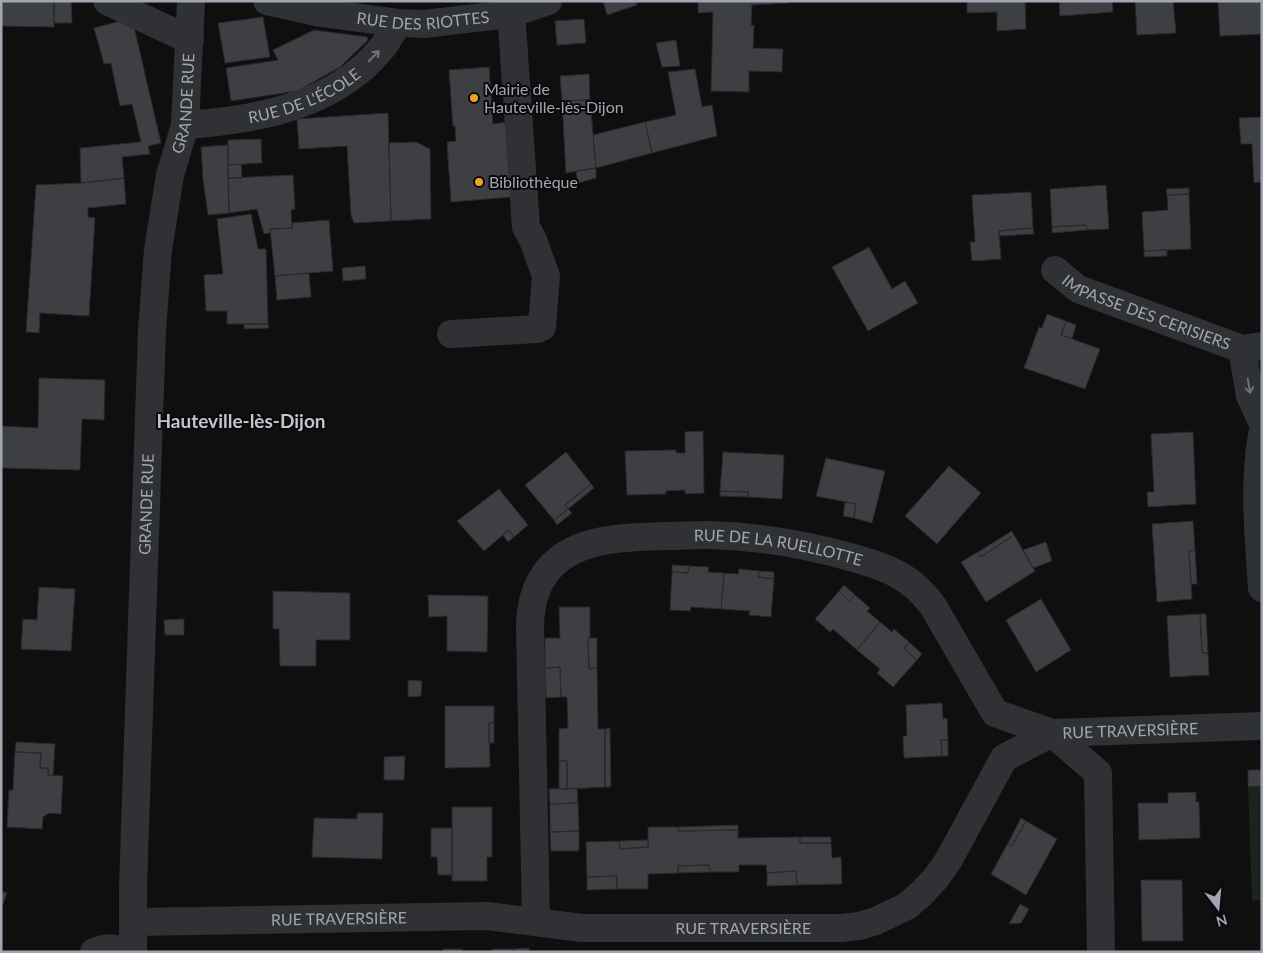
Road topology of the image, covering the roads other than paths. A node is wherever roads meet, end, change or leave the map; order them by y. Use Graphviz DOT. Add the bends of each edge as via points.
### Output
graph roads {
  1 [pos="107,1"];
  2 [pos="191,1"];
  3 [pos="267,1"];
  4 [pos="548,1"];
  5 [pos="510,14"];
  6 [pos="398,23"];
  7 [pos="190,40"];
  8 [pos="185,125"];
  9 [pos="1055,270"];
  10 [pos="451,334"];
  11 [pos="1252,347"];
  12 [pos="1262,422"];
  13 [pos="1262,436"];
  14 [pos="1262,588"];
  15 [pos="1262,726"];
  16 [pos="1052,732"];
  17 [pos="133,922"];
  18 [pos="536,922"];
  19 [pos="94,952"];
  20 [pos="125,952"];
  21 [pos="132,952"];
  22 [pos="1101,952"];
  1 -- 7 [label="street"];
  2 -- 7 [label="street, GRANDE RUE"];
  3 -- 6 [label="street, RUE DES RIOTTES" via="316,12"];
  4 -- 5 [label="street, RUE DES RIOTTES"];
  5 -- 6 [label="street, RUE DES RIOTTES" via="424,24"];
  5 -- 10 [label="street" via="526,227 546,276 542,326"];
  8 -- 6 [label="street, RUE DE L'ÉCOLE, one-way" via="256,116 308,102 346,81 365,66 382,48"];
  7 -- 8 [label="street, GRANDE RUE"];
  8 -- 17 [label="street, GRANDE RUE" via="170,175 158,250 152,330"];
  9 -- 11 [label="street, IMPASSE DES CERISIERS" via="1078,289"];
  11 -- 12 [label="street, IMPASSE DES CERISIERS, one-way" via="1250,396"];
  13 -- 14 [label="street" via="1257,513"];
  15 -- 16 [label="street, RUE TRAVERSIÈRE"];
  16 -- 18 [label="street, RUE TRAVERSIÈRE" via="1004,758 936,878 906,906 876,921 841,928 582,928"];
  16 -- 18 [label="street, RUE DE LA RUELLOTTE" via="995,713 924,594 910,581 877,564 794,544 708,535 635,536 572,551 544,574 530,611"];
  16 -- 22 [label="street, RUE DE LA RUELLOTTE" via="1098,773"];
  17 -- 18 [label="street, RUE TRAVERSIÈRE" via="487,916"];
  17 -- 21 [label="street, GRANDE RUE"];
  19 -- 20 [label="street" via="114,948"];
}
